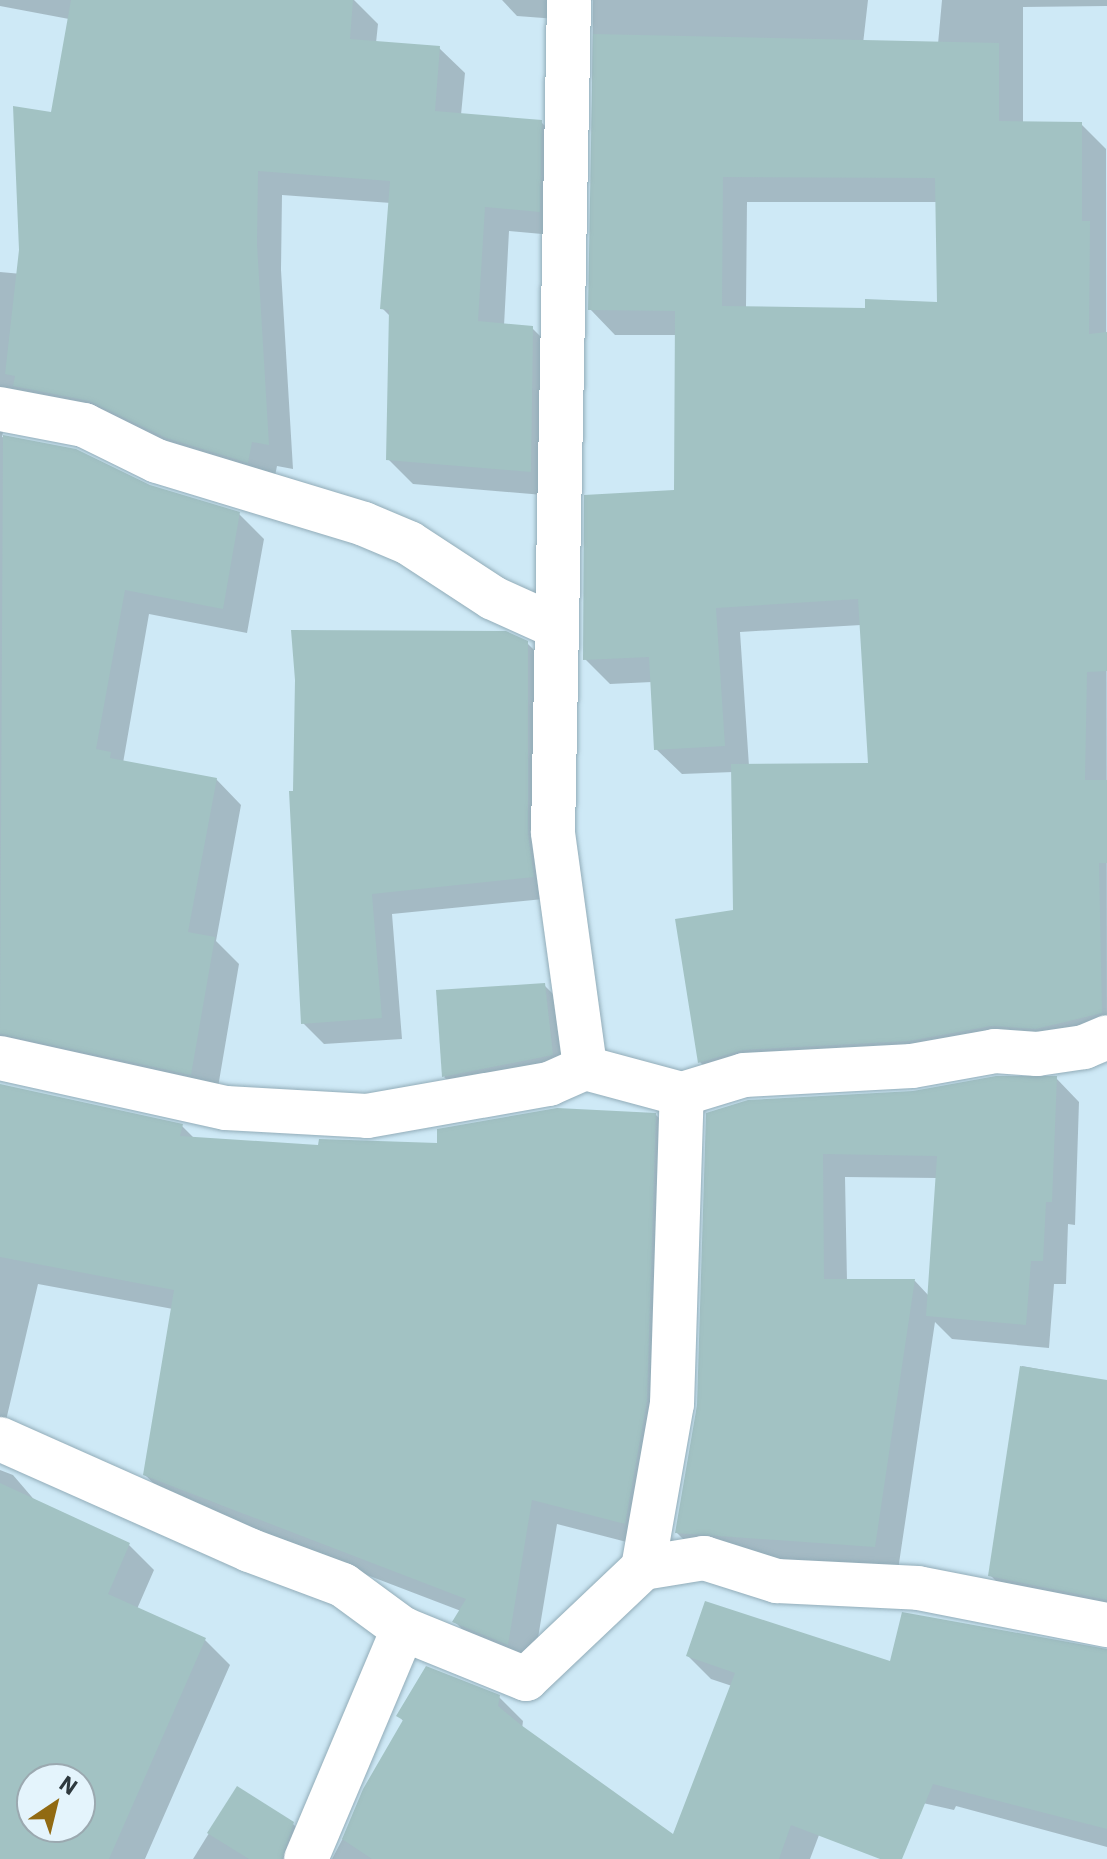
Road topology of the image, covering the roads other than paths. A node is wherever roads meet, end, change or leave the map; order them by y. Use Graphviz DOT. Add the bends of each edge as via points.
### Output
graph roads {
  1 [pos="569,0"];
  2 [pos="0,409"];
  3 [pos="555,626"];
  4 [pos="1107,1037"];
  5 [pos="0,1058"];
  6 [pos="585,1068"];
  7 [pos="682,1094"];
  8 [pos="0,1439"];
  9 [pos="643,1568"];
  10 [pos="1107,1625"];
  11 [pos="403,1629"];
  12 [pos="306,1859"];
  1 -- 3 [label="street"];
  2 -- 3 [label="street" via="84,425 157,461 364,524 409,543 493,598"];
  3 -- 6 [label="street" via="553,833"];
  4 -- 7 [label="street" via="1084,1047 1037,1054 995,1051 912,1066 744,1075"];
  5 -- 6 [label="street" via="226,1108 367,1116 549,1084"];
  6 -- 7 [label="street"];
  7 -- 9 [label="street" via="672,1404"];
  8 -- 11 [label="street" via="249,1550 343,1585"];
  9 -- 10 [label="street" via="704,1558 777,1581 918,1588"];
  9 -- 11 [label="street" via="526,1679"];
  11 -- 12 [label="street"];
}
